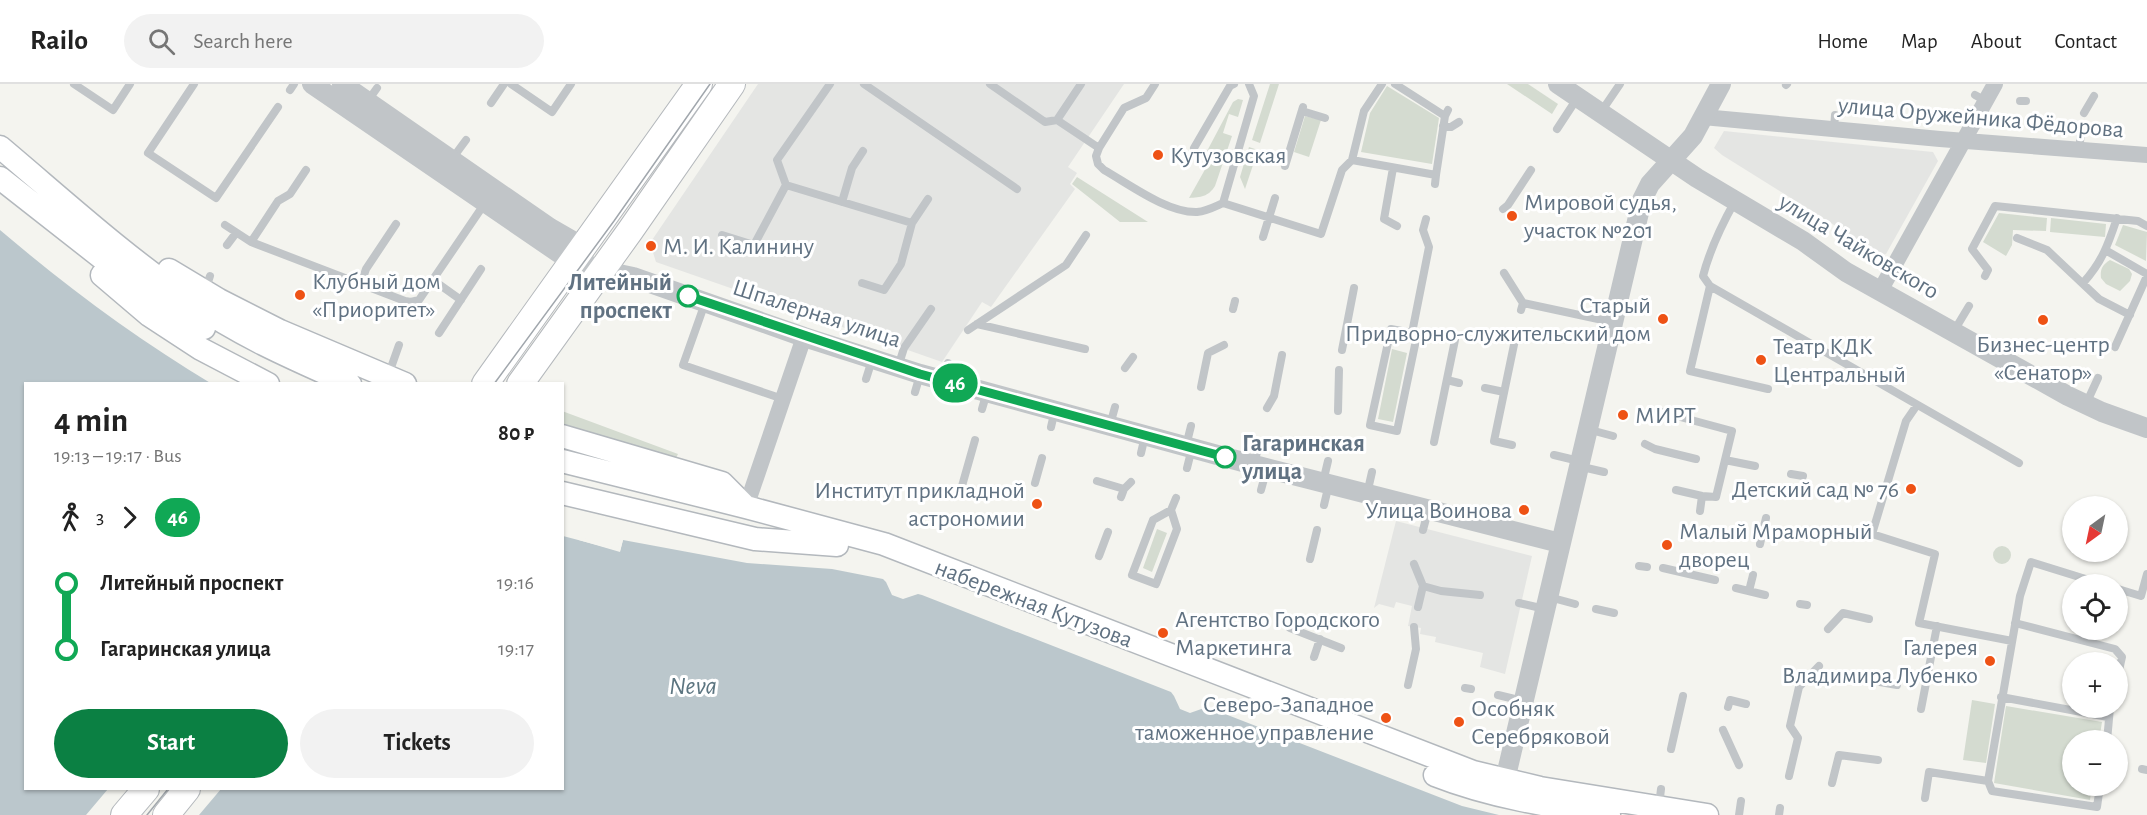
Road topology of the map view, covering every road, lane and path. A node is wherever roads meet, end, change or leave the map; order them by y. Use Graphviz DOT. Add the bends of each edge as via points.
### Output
graph roads {
  1 [pos="74,84"];
  2 [pos="130,84"];
  3 [pos="194,84"];
  4 [pos="312,84"];
  5 [pos="342,84"];
  6 [pos="504,84"];
  7 [pos="511,84"];
  8 [pos="571,84"];
  9 [pos="699,84"];
  10 [pos="732,84"];
  11 [pos="830,84"];
  12 [pos="864,84"];
  13 [pos="990,84"];
  14 [pos="1081,84"];
  15 [pos="1155,84"];
  16 [pos="1249,84"];
  17 [pos="1382,84"];
  18 [pos="1395,84"];
  19 [pos="1558,84"];
  20 [pos="1620,84"];
  21 [pos="1721,84"];
  22 [pos="1230,85"];
  23 [pos="1989,94"];
  24 [pos="2094,96"];
  25 [pos="1578,97"];
  26 [pos="491,103"];
  27 [pos="278,107"];
  28 [pos="1601,112"];
  29 [pos="2084,113"];
  30 [pos="1703,117"];
  31 [pos="1325,118"];
  32 [pos="1057,120"];
  33 [pos="1458,122"];
  34 [pos="1443,126"];
  35 [pos="1557,129"];
  36 [pos="466,140"];
  37 [pos="1963,141"];
  38 [pos="0,147"];
  39 [pos="1099,148"];
  40 [pos="1194,148"];
  41 [pos="863,151"];
  42 [pos="2147,155"];
  43 [pos="452,160"];
  44 [pos="1352,160"];
  45 [pos="1671,160"];
  46 [pos="1285,166"];
  47 [pos="1393,168"];
  48 [pos="306,170"];
  49 [pos="1531,170"];
  50 [pos="0,178"];
  51 [pos="45,184"];
  52 [pos="786,185"];
  53 [pos="1017,189"];
  54 [pos="1275,198"];
  55 [pos="928,199"];
  56 [pos="1735,201"];
  57 [pos="843,202"];
  58 [pos="485,203"];
  59 [pos="1223,203"];
  60 [pos="1503,209"];
  61 [pos="1269,217"];
  62 [pos="2117,218"];
  63 [pos="1426,219"];
  64 [pos="912,223"];
  65 [pos="396,224"];
  66 [pos="225,225"];
  67 [pos="1397,226"];
  68 [pos="2147,226"];
  69 [pos="1412,228"];
  70 [pos="1423,230"];
  71 [pos="236,233"];
  72 [pos="722,235"];
  73 [pos="1086,235"];
  74 [pos="1263,237"];
  75 [pos="2018,238"];
  76 [pos="251,242"];
  77 [pos="227,245"];
  78 [pos="2107,251"];
  79 [pos="579,254"];
  80 [pos="481,269"];
  81 [pos="600,270"];
  82 [pos="1504,273"];
  83 [pos="2147,275"];
  84 [pos="1985,276"];
  85 [pos="433,280"];
  86 [pos="862,283"];
  87 [pos="2083,283"];
  88 [pos="361,284"];
  89 [pos="1710,286"];
  90 [pos="1354,288"];
  91 [pos="1880,291"];
  92 [pos="461,300"];
  93 [pos="411,302"];
  94 [pos="705,303"];
  95 [pos="1969,306"];
  96 [pos="931,309"];
  97 [pos="411,312"];
  98 [pos="2130,315"];
  99 [pos="1612,322"];
  100 [pos="977,324"];
  101 [pos="968,330"];
  102 [pos="1953,332"];
  103 [pos="439,333"];
  104 [pos="1412,333"];
  105 [pos="1516,335"];
  106 [pos="804,337"];
  107 [pos="1455,340"];
  108 [pos="399,345"];
  109 [pos="1224,345"];
  110 [pos="2115,347"];
  111 [pos="1085,349"];
  112 [pos="1342,350"];
  113 [pos="1282,355"];
  114 [pos="1133,357"];
  115 [pos="872,359"];
  116 [pos="898,367"];
  117 [pos="1125,368"];
  118 [pos="1339,370"];
  119 [pos="2098,378"];
  120 [pos="866,379"];
  121 [pos="396,380"];
  122 [pos="1447,380"];
  123 [pos="264,382"];
  124 [pos="308,382"];
  125 [pos="346,382"];
  126 [pos="486,382"];
  127 [pos="521,382"];
  128 [pos="1459,383"];
  129 [pos="1201,387"];
  130 [pos="1485,388"];
  131 [pos="1768,389"];
  132 [pos="1504,393"];
  133 [pos="783,399"];
  134 [pos="1917,405"];
  135 [pos="2085,405"];
  136 [pos="1267,408"];
  137 [pos="1338,411"];
  138 [pos="1658,411"];
  139 [pos="1191,426"];
  140 [pos="2147,428"];
  141 [pos="1587,429"];
  142 [pos="1613,436"];
  143 [pos="564,437"];
  144 [pos="975,440"];
  145 [pos="1434,442"];
  146 [pos="1259,443"];
  147 [pos="1646,444"];
  148 [pos="1512,445"];
  149 [pos="1189,447"];
  150 [pos="1554,455"];
  151 [pos="1042,458"];
  152 [pos="1696,459"];
  153 [pos="1725,460"];
  154 [pos="1328,461"];
  155 [pos="564,462"];
  156 [pos="1579,463"];
  157 [pos="2019,463"];
  158 [pos="1260,466"];
  159 [pos="1755,466"];
  160 [pos="1187,468"];
  161 [pos="1372,472"];
  162 [pos="1604,472"];
  163 [pos="1791,474"];
  164 [pos="564,476"];
  165 [pos="1803,476"];
  166 [pos="1097,481"];
  167 [pos="1131,482"];
  168 [pos="1035,483"];
  169 [pos="1326,483"];
  170 [pos="1261,490"];
  171 [pos="1676,490"];
  172 [pos="564,493"];
  173 [pos="960,493"];
  174 [pos="1367,494"];
  175 [pos="1702,496"];
  176 [pos="1176,498"];
  177 [pos="1324,505"];
  178 [pos="746,507"];
  179 [pos="1171,510"];
  180 [pos="1428,510"];
  181 [pos="1700,512"];
  182 [pos="1766,518"];
  183 [pos="1317,530"];
  184 [pos="1423,530"];
  185 [pos="1108,532"];
  186 [pos="1560,543"];
  187 [pos="1760,544"];
  188 [pos="837,545"];
  189 [pos="1099,556"];
  190 [pos="1310,559"];
  191 [pos="1689,559"];
  192 [pos="1414,564"];
  193 [pos="1663,568"];
  194 [pos="1685,573"];
  195 [pos="1753,574"];
  196 [pos="2070,574"];
  197 [pos="2147,574"];
  198 [pos="1715,580"];
  199 [pos="1423,586"];
  200 [pos="1736,588"];
  201 [pos="1749,591"];
  202 [pos="2128,592"];
  203 [pos="1480,594"];
  204 [pos="1765,594"];
  205 [pos="1519,603"];
  206 [pos="1546,603"];
  207 [pos="1575,604"];
  208 [pos="1418,608"];
  209 [pos="1596,609"];
  210 [pos="1614,613"];
  211 [pos="1869,619"];
  212 [pos="2015,622"];
  213 [pos="1937,626"];
  214 [pos="1290,627"];
  215 [pos="1414,627"];
  216 [pos="1828,630"];
  217 [pos="1320,639"];
  218 [pos="2012,641"];
  219 [pos="1341,648"];
  220 [pos="2119,652"];
  221 [pos="1314,657"];
  222 [pos="1819,666"];
  223 [pos="1874,681"];
  224 [pos="1408,685"];
  225 [pos="1897,685"];
  226 [pos="1498,695"];
  227 [pos="1683,696"];
  228 [pos="2001,697"];
  229 [pos="1523,701"];
  230 [pos="1746,704"];
  231 [pos="2062,705"];
  232 [pos="1728,707"];
  233 [pos="1921,710"];
  234 [pos="1723,730"];
  235 [pos="1671,750"];
  236 [pos="1878,760"];
  237 [pos="1739,765"];
  238 [pos="1788,776"];
  239 [pos="1988,781"];
  240 [pos="1832,783"];
  241 [pos="1503,788"];
  242 [pos="145,790"];
  243 [pos="187,790"];
  244 [pos="2099,796"];
  245 [pos="1925,798"];
  246 [pos="1741,801"];
  247 [pos="124,815"];
  248 [pos="166,815"];
  249 [pos="1609,815"];
  250 [pos="1707,815"];
  251 [pos="1738,815"];
  1 -- 2 [label="lane" via="113,110"];
  3 -- 27 [label="lane" via="148,153 216,198"];
  4 -- 58 [label="street, Шпалерная улица"];
  5 -- 43 [label="street, Шпалерная улица" via="372,95"];
  6 -- 26 [label="lane"];
  7 -- 8 [label="lane" via="552,112"];
  9 -- 79 [label="main road"];
  10 -- 81 [label="main road"];
  11 -- 52 [label="lane" via="777,160"];
  12 -- 53 [label="lane"];
  13 -- 32 [label="lane" via="1045,122"];
  14 -- 32 [label="lane"];
  15 -- 39 [label="lane" via="1146,98 1124,108"];
  16 -- 59 [label="lane" via="1254,96"];
  17 -- 44 [label="lane" via="1356,128"];
  18 -- 34 [label="lane" via="1447,113"];
  19 -- 25 [label="street, улица Чайковского"];
  20 -- 28 [label="lane"];
  21 -- 30 [label="street"];
  22 -- 40 [label="lane"];
  23 -- 37 [label="street"];
  24 -- 29 [label="lane"];
  25 -- 28 [label="street, улица Чайковского"];
  25 -- 35 [label="lane"];
  28 -- 45 [label="street, улица Чайковского"];
  30 -- 37 [label="street, улица Оружейника Фёдорова" via="1834,122"];
  30 -- 45 [label="street" via="1693,136"];
  31 -- 46 [label="lane" via="1303,109"];
  32 -- 39 [label="lane"];
  33 -- 34 [label="lane" via="1451,127"];
  34 -- 47 [label="lane" via="1435,180"];
  36 -- 43 [label="lane"];
  37 -- 42 [label="street, улица Оружейника Фёдорова" via="2080,141"];
  37 -- 91 [label="street"];
  38 -- 51 [label="main road"];
  39 -- 59 [label="lane" via="1096,156 1104,170 1167,205 1195,212"];
  41 -- 57 [label="lane" via="852,168"];
  43 -- 79 [label="street, Шпалерная улица" via="550,228"];
  44 -- 47 [label="lane"];
  44 -- 61 [label="lane" via="1342,170 1321,234"];
  45 -- 56 [label="street, улица Чайковского"];
  45 -- 99 [label="street" via="1642,200"];
  47 -- 67 [label="lane" via="1384,219"];
  48 -- 76 [label="lane" via="290,194 278,201"];
  49 -- 60 [label="lane"];
  50 -- 123 [label="main road" via="67,245 149,315 201,349"];
  50 -- 124 [label="main road" via="121,273 186,317"];
  51 -- 121 [label="main road" via="166,268 208,284 280,331"];
  51 -- 125 [label="main road" via="192,303 296,360"];
  52 -- 57 [label="lane"];
  52 -- 72 [label="lane" via="754,245"];
  54 -- 61 [label="lane"];
  55 -- 64 [label="lane"];
  56 -- 89 [label="lane" via="1710,251 1703,276"];
  56 -- 91 [label="street, улица Чайковского"];
  57 -- 64 [label="lane"];
  58 -- 79 [label="street, Шпалерная улица" via="559,253"];
  58 -- 85 [label="lane"];
  59 -- 61 [label="lane"];
  61 -- 74 [label="lane"];
  62 -- 68 [label="lane" via="2138,220"];
  62 -- 78 [label="lane"];
  62 -- 84 [label="lane" via="1995,206 1972,249 1988,270"];
  63 -- 70 [label="lane"];
  64 -- 86 [label="lane" via="901,264 884,290"];
  65 -- 88 [label="lane" via="366,269"];
  66 -- 71 [label="lane"];
  69 -- 70 [label="lane"];
  70 -- 104 [label="lane" via="1429,247"];
  71 -- 76 [label="lane"];
  71 -- 77 [label="lane"];
  73 -- 100 [label="lane" via="1066,265"];
  75 -- 87 [label="lane" via="2047,250"];
  76 -- 88 [label="lane"];
  78 -- 83 [label="lane"];
  78 -- 87 [label="lane"];
  79 -- 81 [label="street, Шпалерная улица"];
  79 -- 126 [label="main road"];
  80 -- 92 [label="lane"];
  81 -- 94 [label="street, Шпалерная улица" via="633,277"];
  81 -- 127 [label="main road"];
  82 -- 99 [label="lane" via="1522,307"];
  83 -- 98 [label="lane"];
  85 -- 92 [label="lane"];
  85 -- 93 [label="lane" via="419,300"];
  87 -- 98 [label="lane"];
  88 -- 93 [label="lane"];
  89 -- 131 [label="lane" via="1690,371"];
  89 -- 134 [label="lane"];
  90 -- 112 [label="lane"];
  91 -- 102 [label="street, улица Чайковского"];
  92 -- 103 [label="lane"];
  93 -- 97 [label="lane"];
  94 -- 106 [label="street, Шпалерная улица"];
  94 -- 133 [label="lane" via="683,365"];
  95 -- 102 [label="lane"];
  96 -- 116 [label="lane" via="904,348"];
  98 -- 110 [label="lane"];
  99 -- 141 [label="street"];
  100 -- 101 [label="lane"];
  100 -- 111 [label="lane"];
  102 -- 135 [label="street, улица Чайковского"];
  104 -- 104 [label="lane" via="1416,340 1398,431 1382,432 1370,425 1391,329"];
  105 -- 132 [label="lane"];
  106 -- 115 [label="street, Шпалерная улица"];
  106 -- 133 [label="street"];
  107 -- 122 [label="lane"];
  108 -- 121 [label="lane"];
  109 -- 129 [label="lane" via="1208,353"];
  113 -- 136 [label="lane" via="1274,396"];
  114 -- 117 [label="lane"];
  115 -- 116 [label="street, Шпалерная улица"];
  115 -- 120 [label="lane"];
  116 -- 149 [label="street, Шпалерная улица" via="918,383 945,371 985,401 1053,418 1113,416 1143,444"];
  118 -- 137 [label="lane"];
  119 -- 135 [label="lane"];
  122 -- 128 [label="lane"];
  122 -- 145 [label="lane"];
  130 -- 132 [label="lane"];
  132 -- 148 [label="lane" via="1494,441"];
  133 -- 178 [label="street"];
  134 -- 157 [label="lane"];
  134 -- 213 [label="lane" via="1906,422 1872,534 1935,554 1919,623"];
  135 -- 140 [label="street, улица Чайковского"];
  138 -- 153 [label="lane" via="1732,431"];
  139 -- 149 [label="lane"];
  141 -- 142 [label="lane"];
  141 -- 156 [label="street"];
  143 -- 178 [label="main road" via="722,483"];
  144 -- 173 [label="lane"];
  146 -- 158 [label="lane"];
  147 -- 152 [label="lane"];
  149 -- 158 [label="street, Шпалерная улица"];
  149 -- 160 [label="lane"];
  150 -- 156 [label="lane"];
  151 -- 168 [label="lane"];
  153 -- 159 [label="lane"];
  153 -- 175 [label="lane" via="1716,497"];
  154 -- 169 [label="lane"];
  155 -- 178 [label="main road, набережная Кутузова"];
  156 -- 162 [label="lane"];
  156 -- 186 [label="street"];
  158 -- 169 [label="street, Шпалерная улица"];
  158 -- 170 [label="lane"];
  161 -- 174 [label="lane"];
  163 -- 165 [label="lane"];
  164 -- 188 [label="main road, набережная Кутузова"];
  166 -- 167 [label="lane" via="1122,493"];
  169 -- 174 [label="street, Шпалерная улица"];
  169 -- 177 [label="lane"];
  171 -- 175 [label="lane"];
  172 -- 188 [label="main road" via="755,539"];
  174 -- 180 [label="street, Шпалерная улица"];
  175 -- 181 [label="lane"];
  176 -- 179 [label="lane"];
  178 -- 241 [label="main road, набережная Кутузова" via="884,544 1298,699"];
  179 -- 179 [label="lane" via="1153,520 1132,575 1156,584 1177,529"];
  180 -- 184 [label="lane"];
  180 -- 186 [label="street, Шпалерная улица"];
  182 -- 187 [label="lane"];
  183 -- 190 [label="lane"];
  185 -- 189 [label="lane"];
  186 -- 206 [label="street"];
  188 -- 241 [label="main road, набережная Кутузова" via="1444,779"];
  191 -- 194 [label="lane"];
  192 -- 199 [label="lane"];
  193 -- 194 [label="lane"];
  194 -- 198 [label="lane"];
  195 -- 201 [label="lane"];
  196 -- 212 [label="lane" via="2031,562"];
  197 -- 202 [label="lane" via="2141,596"];
  199 -- 203 [label="lane"];
  199 -- 208 [label="lane"];
  200 -- 201 [label="lane"];
  201 -- 204 [label="lane"];
  205 -- 206 [label="lane"];
  206 -- 207 [label="lane"];
  206 -- 229 [label="street"];
  209 -- 210 [label="lane"];
  211 -- 216 [label="lane" via="1843,613"];
  212 -- 218 [label="lane"];
  212 -- 220 [label="lane"];
  213 -- 218 [label="lane"];
  213 -- 233 [label="lane" via="1920,690"];
  214 -- 217 [label="lane"];
  215 -- 224 [label="lane" via="1416,648"];
  217 -- 219 [label="lane"];
  217 -- 221 [label="lane"];
  218 -- 228 [label="lane"];
  222 -- 238 [label="lane" via="1799,687 1790,726 1798,738"];
  223 -- 225 [label="lane"];
  226 -- 229 [label="lane"];
  227 -- 235 [label="lane"];
  228 -- 231 [label="lane"];
  228 -- 239 [label="lane"];
  229 -- 241 [label="street"];
  230 -- 232 [label="lane" via="1730,700"];
  234 -- 237 [label="lane"];
  236 -- 240 [label="lane" via="1839,755"];
  239 -- 244 [label="lane" via="1992,791 2097,807"];
  239 -- 245 [label="lane" via="1929,772"];
  241 -- 249 [label="main road, набережная Кутузова" via="1539,805"];
  241 -- 250 [label="main road, набережная Кутузова" via="1660,798"];
  242 -- 247 [label="main road"];
  243 -- 248 [label="main road"];
  246 -- 251 [label="lane"];
}
